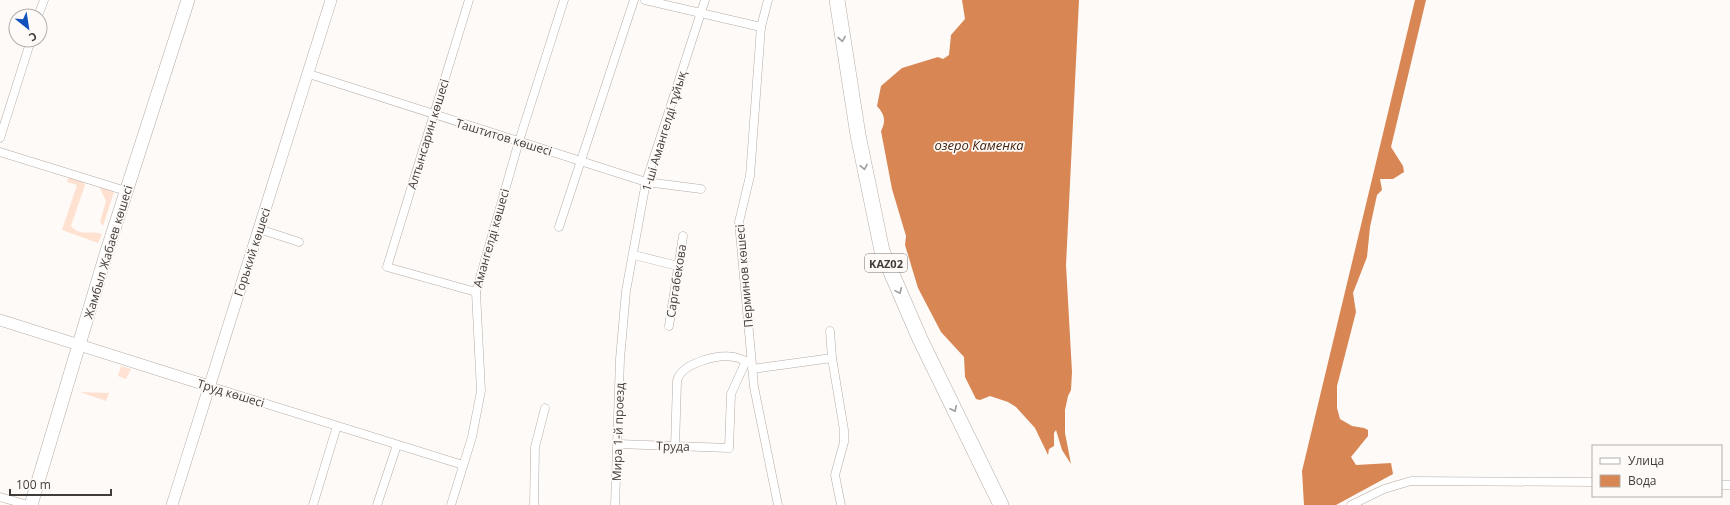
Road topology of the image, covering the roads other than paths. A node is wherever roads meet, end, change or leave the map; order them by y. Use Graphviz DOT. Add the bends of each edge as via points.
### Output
graph roads {
  1 [pos="188,0"];
  2 [pos="331,0"];
  3 [pos="469,0"];
  4 [pos="564,0"];
  5 [pos="634,0"];
  6 [pos="645,0"];
  7 [pos="705,0"];
  8 [pos="768,0"];
  9 [pos="836,0"];
  10 [pos="700,13"];
  11 [pos="760,27"];
  12 [pos="28,48"];
  13 [pos="309,74"];
  14 [pos="433,115"];
  15 [pos="2,125"];
  16 [pos="0,138"];
  17 [pos="519,142"];
  18 [pos="0,152"];
  19 [pos="581,161"];
  20 [pos="646,182"];
  21 [pos="701,189"];
  22 [pos="126,191"];
  23 [pos="559,227"];
  24 [pos="259,229"];
  25 [pos="683,236"];
  26 [pos="299,242"];
  27 [pos="634,255"];
  28 [pos="678,266"];
  29 [pos="476,292"];
  30 [pos="0,320"];
  31 [pos="669,326"];
  32 [pos="830,331"];
  33 [pos="79,345"];
  34 [pos="832,358"];
  35 [pos="620,359"];
  36 [pos="750,364"];
  37 [pos="209,386"];
  38 [pos="545,408"];
  39 [pos="337,426"];
  40 [pos="618,444"];
  41 [pos="397,445"];
  42 [pos="675,447"];
  43 [pos="463,465"];
  44 [pos="1592,482"];
  45 [pos="0,497"];
  46 [pos="28,505"];
  47 [pos="31,505"];
  48 [pos="172,505"];
  49 [pos="313,505"];
  50 [pos="377,505"];
  51 [pos="450,505"];
  52 [pos="534,505"];
  53 [pos="616,505"];
  54 [pos="778,505"];
  55 [pos="841,505"];
  56 [pos="1001,505"];
  57 [pos="1351,505"];
  1 -- 22 [label="main road, Жамбыл Жабаев көшесі"];
  2 -- 13 [label="street, Горький көшесі"];
  3 -- 14 [label="street, Алтынсарин көшесі"];
  4 -- 17 [label="street, Амангелді көшесі"];
  5 -- 19 [label="street"];
  6 -- 10 [label="street"];
  7 -- 10 [label="street, 1-ші Амангелді тұйық"];
  8 -- 11 [label="street, Перминов көшесі"];
  9 -- 56 [label="highway, KAZ02, one-way" via="858,135 882,252 920,339"];
  10 -- 11 [label="street"];
  10 -- 20 [label="street, 1-ші Амангелді тұйық"];
  11 -- 36 [label="street, Перминов көшесі" via="750,169 739,217"];
  12 -- 15 [label="street"];
  13 -- 14 [label="street, Таштитов көшесі"];
  13 -- 24 [label="street, Горький көшесі"];
  14 -- 17 [label="street, Таштитов көшесі"];
  14 -- 29 [label="street, Алтынсарин көшесі" via="387,267"];
  15 -- 16 [label="street"];
  17 -- 19 [label="street, Таштитов көшесі"];
  17 -- 29 [label="street, Амангелді көшесі"];
  18 -- 22 [label="street"];
  19 -- 20 [label="street, Таштитов көшесі"];
  19 -- 23 [label="street"];
  20 -- 21 [label="street, Таштитов көшесі"];
  20 -- 27 [label="street, 1-ші Амангелді тұйық"];
  22 -- 33 [label="main road, Жамбыл Жабаев көшесі"];
  24 -- 26 [label="street"];
  24 -- 37 [label="street, Горький көшесі"];
  25 -- 28 [label="street, Саргабекова"];
  27 -- 28 [label="street"];
  27 -- 35 [label="street, 1-ші Амангелді тұйық" via="626,291"];
  28 -- 31 [label="street, Саргабекова"];
  29 -- 43 [label="street, Амангелді көшесі" via="481,391 472,437"];
  30 -- 33 [label="street, Труд көшесі"];
  32 -- 34 [label="street"];
  33 -- 37 [label="street, Труд көшесі"];
  33 -- 47 [label="main road, Жамбыл Жабаев көшесі"];
  34 -- 36 [label="street"];
  34 -- 55 [label="street" via="844,430 844,442 835,475"];
  35 -- 40 [label="street, Мира 1-й проезд"];
  36 -- 42 [label="street, Труда" via="731,394 729,448"];
  36 -- 42 [label="street" via="735,357 715,358 691,366 680,373 677,381"];
  36 -- 54 [label="street, Перминов көшесі"];
  37 -- 39 [label="street, Труд көшесі"];
  37 -- 48 [label="street, Горький көшесі"];
  38 -- 52 [label="street" via="535,447"];
  39 -- 41 [label="street, Труд көшесі"];
  39 -- 49 [label="street"];
  40 -- 42 [label="street, Труда"];
  40 -- 53 [label="street, Мира 1-й проезд"];
  41 -- 43 [label="street, Труд көшесі"];
  41 -- 50 [label="street"];
  43 -- 51 [label="street, Амангелді көшесі"];
  44 -- 57 [label="street" via="1411,481"];
  45 -- 46 [label="street"];
}
